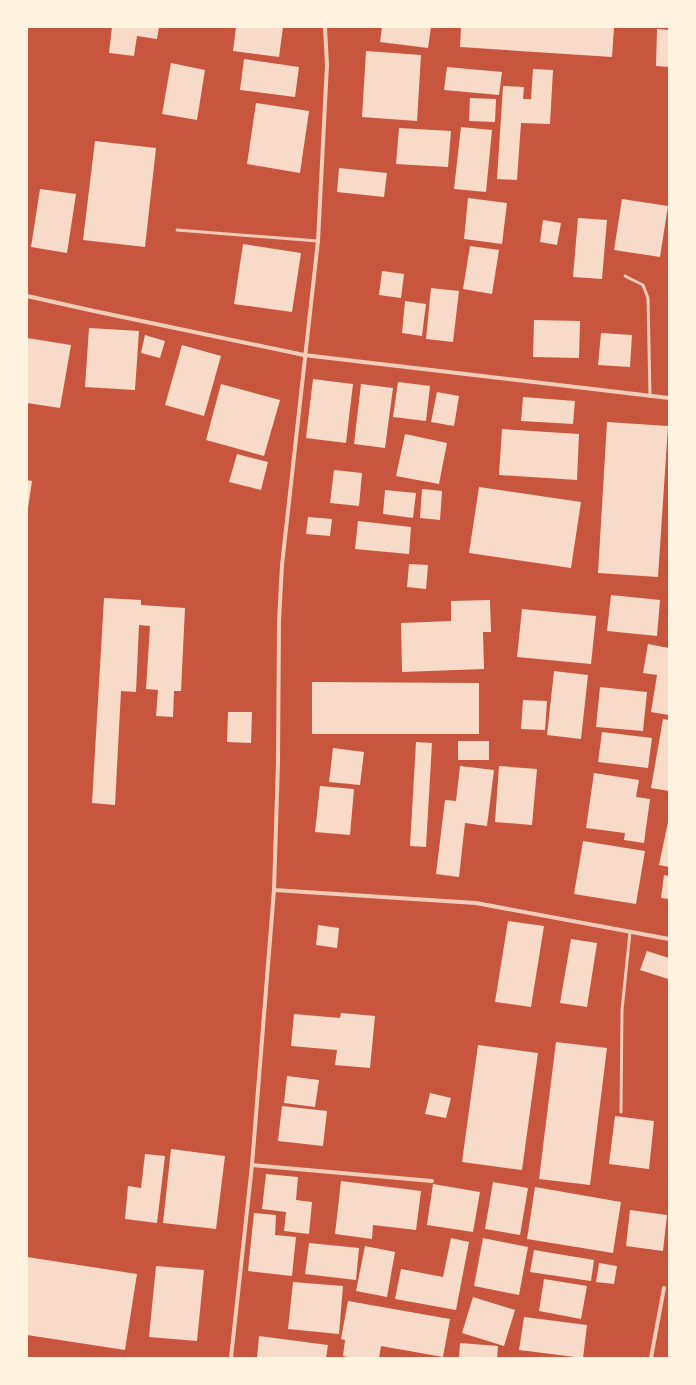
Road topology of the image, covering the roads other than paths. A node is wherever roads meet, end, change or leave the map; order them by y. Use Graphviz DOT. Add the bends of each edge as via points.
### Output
graph roads {
  1 [pos="325,27"];
  2 [pos="177,230"];
  3 [pos="318,241"];
  4 [pos="625,276"];
  5 [pos="27,296"];
  6 [pos="304,355"];
  7 [pos="650,396"];
  8 [pos="669,398"];
  9 [pos="274,890"];
  10 [pos="630,932"];
  11 [pos="669,940"];
  12 [pos="620,1112"];
  13 [pos="252,1165"];
  14 [pos="432,1182"];
  15 [pos="664,1288"];
  16 [pos="231,1358"];
  17 [pos="651,1358"];
  1 -- 3 [label="street" via="327,64"];
  2 -- 3 [label="lane"];
  3 -- 6 [label="street"];
  4 -- 7 [label="lane" via="643,285 648,298"];
  5 -- 6 [label="street"];
  6 -- 7 [label="street"];
  6 -- 9 [label="street" via="282,565"];
  7 -- 8 [label="street"];
  9 -- 10 [label="street" via="476,903"];
  9 -- 13 [label="street"];
  10 -- 11 [label="street"];
  10 -- 12 [label="lane" via="622,1010"];
  13 -- 14 [label="street"];
  13 -- 16 [label="street"];
  15 -- 17 [label="street"];
}
